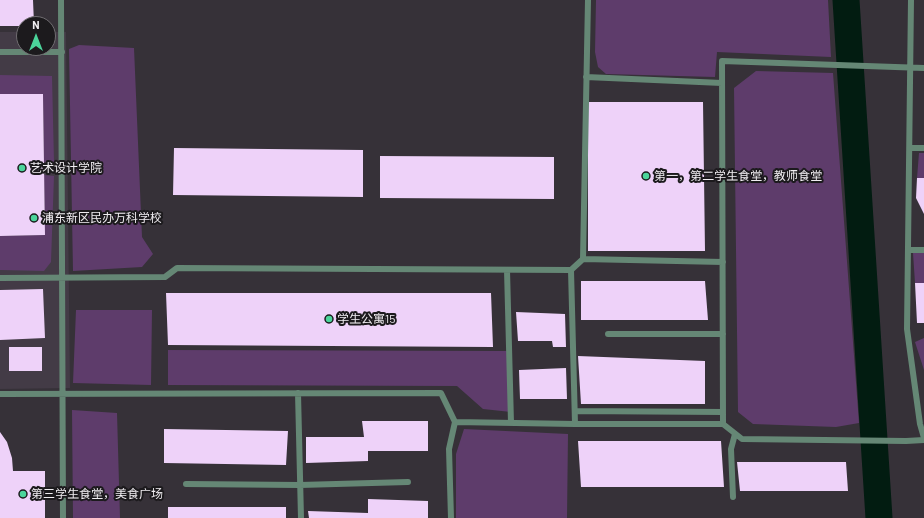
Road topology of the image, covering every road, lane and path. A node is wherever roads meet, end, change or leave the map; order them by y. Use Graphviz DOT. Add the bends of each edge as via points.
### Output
graph roads {
  1 [pos="62,0"];
  2 [pos="588,0"];
  3 [pos="911,0"];
  4 [pos="0,52"];
  5 [pos="62,52"];
  6 [pos="911,67"];
  7 [pos="924,68"];
  8 [pos="586,77"];
  9 [pos="722,83"];
  10 [pos="910,148"];
  11 [pos="924,148"];
  12 [pos="908,250"];
  13 [pos="924,250"];
  14 [pos="583,259"];
  15 [pos="723,262"];
  16 [pos="507,270"];
  17 [pos="571,270"];
  18 [pos="62,277"];
  19 [pos="0,278"];
  20 [pos="608,334"];
  21 [pos="723,334"];
  22 [pos="63,393"];
  23 [pos="298,393"];
  24 [pos="0,394"];
  25 [pos="924,398"];
  26 [pos="917,402"];
  27 [pos="575,411"];
  28 [pos="723,412"];
  29 [pos="455,422"];
  30 [pos="512,423"];
  31 [pos="575,424"];
  32 [pos="723,424"];
  33 [pos="735,434"];
  34 [pos="924,439"];
  35 [pos="408,482"];
  36 [pos="186,484"];
  37 [pos="300,485"];
  38 [pos="733,497"];
  39 [pos="63,518"];
  40 [pos="301,518"];
  41 [pos="451,518"];
  1 -- 5 [label="lane"];
  2 -- 8 [label="lane"];
  3 -- 6 [label="lane"];
  4 -- 5 [label="lane"];
  5 -- 18 [label="lane"];
  6 -- 7 [label="lane"];
  6 -- 9 [label="lane" via="722,61"];
  6 -- 10 [label="lane"];
  8 -- 9 [label="lane"];
  8 -- 14 [label="lane"];
  9 -- 15 [label="lane"];
  10 -- 11 [label="lane"];
  10 -- 12 [label="lane"];
  12 -- 13 [label="lane"];
  12 -- 26 [label="lane" via="907,329"];
  14 -- 15 [label="lane"];
  14 -- 17 [label="lane"];
  15 -- 21 [label="lane"];
  16 -- 17 [label="lane"];
  16 -- 18 [label="lane" via="177,268 164,277"];
  16 -- 30 [label="lane"];
  17 -- 27 [label="lane"];
  18 -- 19 [label="lane"];
  18 -- 22 [label="lane"];
  20 -- 21 [label="lane"];
  21 -- 28 [label="lane"];
  22 -- 23 [label="lane"];
  22 -- 24 [label="lane"];
  22 -- 39 [label="lane"];
  23 -- 29 [label="lane" via="441,393"];
  23 -- 37 [label="lane"];
  25 -- 26 [label="lane"];
  26 -- 34 [label="lane"];
  27 -- 28 [label="lane"];
  27 -- 31 [label="lane"];
  28 -- 32 [label="lane"];
  29 -- 30 [label="lane"];
  29 -- 41 [label="lane" via="449,449"];
  30 -- 31 [label="lane"];
  31 -- 32 [label="lane"];
  32 -- 33 [label="lane"];
  33 -- 34 [label="lane" via="742,439"];
  33 -- 38 [label="lane" via="731,449"];
  35 -- 37 [label="lane"];
  36 -- 37 [label="lane"];
  37 -- 40 [label="lane"];
}
